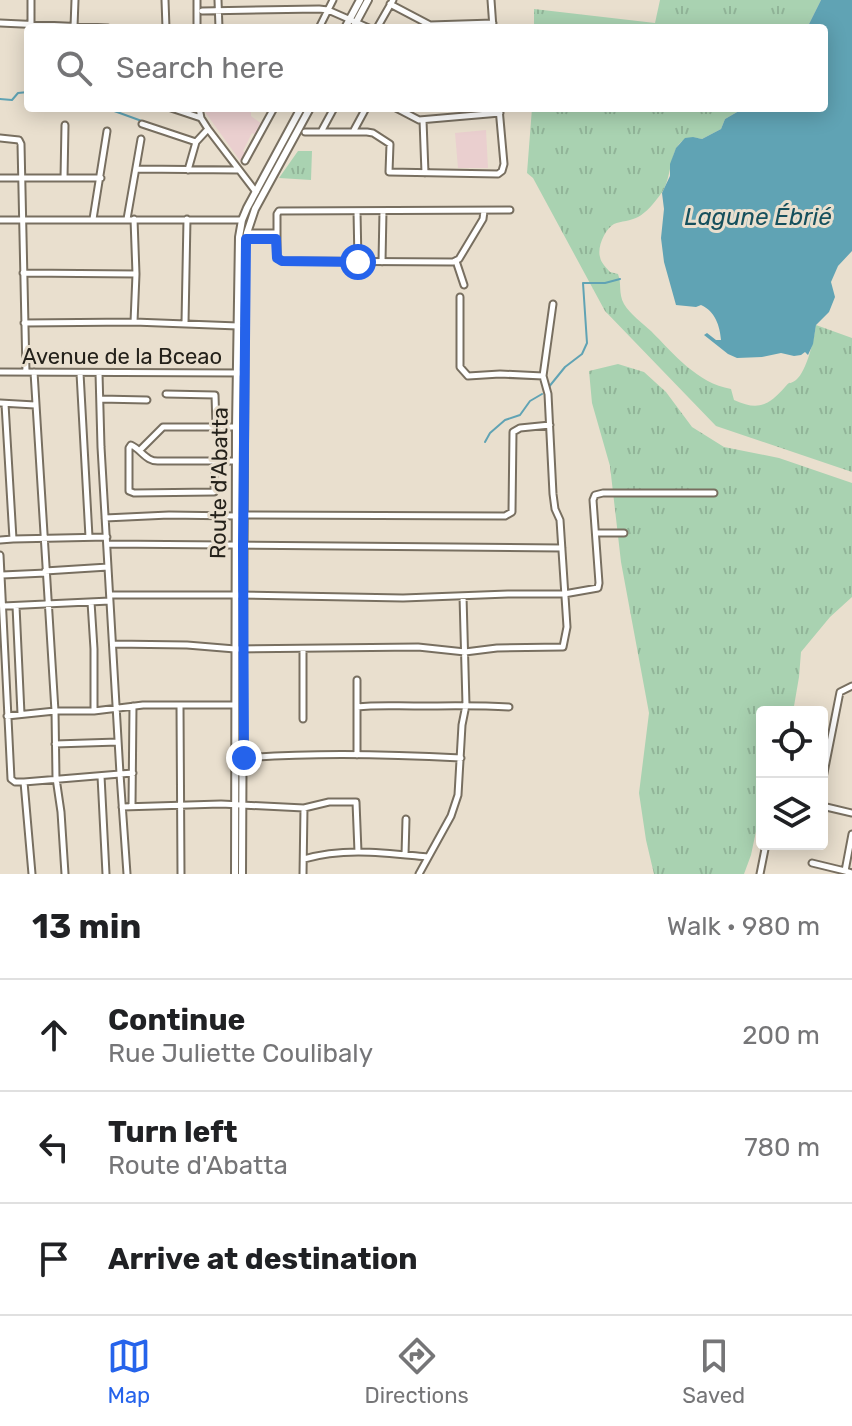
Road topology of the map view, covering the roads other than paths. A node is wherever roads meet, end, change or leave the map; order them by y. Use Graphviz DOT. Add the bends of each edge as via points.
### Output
graph roads {
  1 [pos="31,0"];
  2 [pos="75,0"];
  3 [pos="165,0"];
  4 [pos="197,0"];
  5 [pos="218,0"];
  6 [pos="333,0"];
  7 [pos="360,0"];
  8 [pos="368,0"];
  9 [pos="491,0"];
  10 [pos="391,2"];
  11 [pos="328,10"];
  12 [pos="202,11"];
  13 [pos="218,11"];
  14 [pos="0,23"];
  15 [pos="353,23"];
  16 [pos="31,24"];
  17 [pos="74,24"];
  18 [pos="166,24"];
  19 [pos="197,24"];
  20 [pos="219,24"];
  21 [pos="321,24"];
  22 [pos="379,24"];
  23 [pos="428,24"];
  24 [pos="493,24"];
  25 [pos="183,112"];
  26 [pos="200,112"];
  27 [pos="272,112"];
  28 [pos="299,112"];
  29 [pos="308,112"];
  30 [pos="332,112"];
  31 [pos="364,112"];
  32 [pos="403,112"];
  33 [pos="491,112"];
  34 [pos="500,112"];
  35 [pos="201,118"];
  36 [pos="423,120"];
  37 [pos="142,124"];
  38 [pos="65,125"];
  39 [pos="208,129"];
  40 [pos="107,131"];
  41 [pos="305,132"];
  42 [pos="321,132"];
  43 [pos="353,132"];
  44 [pos="0,138"];
  45 [pos="141,139"];
  46 [pos="196,142"];
  47 [pos="245,161"];
  48 [pos="136,169"];
  49 [pos="188,170"];
  50 [pos="239,170"];
  51 [pos="425,173"];
  52 [pos="0,178"];
  53 [pos="23,178"];
  54 [pos="64,178"];
  55 [pos="101,178"];
  56 [pos="259,194"];
  57 [pos="510,210"];
  58 [pos="357,211"];
  59 [pos="383,211"];
  60 [pos="484,211"];
  61 [pos="93,219"];
  62 [pos="131,219"];
  63 [pos="187,219"];
  64 [pos="0,220"];
  65 [pos="23,220"];
  66 [pos="242,220"];
  67 [pos="246,236"];
  68 [pos="276,236"];
  69 [pos="456,261"];
  70 [pos="358,262"];
  71 [pos="382,262"];
  72 [pos="23,273"];
  73 [pos="136,274"];
  74 [pos="464,285"];
  75 [pos="460,297"];
  76 [pos="553,304"];
  77 [pos="134,322"];
  78 [pos="24,323"];
  79 [pos="185,323"];
  80 [pos="238,326"];
  81 [pos="0,372"];
  82 [pos="26,372"];
  83 [pos="34,372"];
  84 [pos="80,373"];
  85 [pos="99,373"];
  86 [pos="241,373"];
  87 [pos="543,376"];
  88 [pos="166,394"];
  89 [pos="100,399"];
  90 [pos="147,400"];
  91 [pos="2,404"];
  92 [pos="35,405"];
  93 [pos="550,425"];
  94 [pos="216,427"];
  95 [pos="236,427"];
  96 [pos="140,450"];
  97 [pos="215,461"];
  98 [pos="236,461"];
  99 [pos="714,493"];
  100 [pos="240,516"];
  101 [pos="105,518"];
  102 [pos="597,533"];
  103 [pos="624,533"];
  104 [pos="89,537"];
  105 [pos="43,538"];
  106 [pos="13,539"];
  107 [pos="0,540"];
  108 [pos="107,541"];
  109 [pos="239,546"];
  110 [pos="562,548"];
  111 [pos="0,555"];
  112 [pos="108,567"];
  113 [pos="46,572"];
  114 [pos="2,575"];
  115 [pos="564,594"];
  116 [pos="240,595"];
  117 [pos="463,596"];
  118 [pos="110,598"];
  119 [pos="91,602"];
  120 [pos="48,605"];
  121 [pos="3,606"];
  122 [pos="16,606"];
  123 [pos="113,644"];
  124 [pos="239,649"];
  125 [pos="303,649"];
  126 [pos="465,652"];
  127 [pos="357,680"];
  128 [pos="852,686"];
  129 [pos="180,705"];
  130 [pos="235,705"];
  131 [pos="466,705"];
  132 [pos="133,706"];
  133 [pos="117,707"];
  134 [pos="357,707"];
  135 [pos="509,707"];
  136 [pos="55,711"];
  137 [pos="94,711"];
  138 [pos="21,714"];
  139 [pos="7,716"];
  140 [pos="303,719"];
  141 [pos="118,742"];
  142 [pos="55,744"];
  143 [pos="357,755"];
  144 [pos="244,758"];
  145 [pos="461,758"];
  146 [pos="133,773"];
  147 [pos="120,774"];
  148 [pos="101,776"];
  149 [pos="56,778"];
  150 [pos="823,778"];
  151 [pos="24,782"];
  152 [pos="234,804"];
  153 [pos="179,805"];
  154 [pos="132,806"];
  155 [pos="243,806"];
  156 [pos="122,807"];
  157 [pos="828,807"];
  158 [pos="304,808"];
  159 [pos="852,813"];
  160 [pos="406,819"];
  161 [pos="852,834"];
  162 [pos="765,850"];
  163 [pos="358,852"];
  164 [pos="405,855"];
  165 [pos="428,857"];
  166 [pos="304,859"];
  167 [pos="812,863"];
  168 [pos="848,872"];
  169 [pos="32,874"];
  170 [pos="65,874"];
  171 [pos="106,874"];
  172 [pos="127,874"];
  173 [pos="181,874"];
  174 [pos="235,874"];
  175 [pos="242,874"];
  176 [pos="303,874"];
  177 [pos="419,874"];
  178 [pos="760,874"];
  1 -- 16 [label="street"];
  2 -- 17 [label="street"];
  3 -- 18 [label="street"];
  4 -- 19 [label="street"];
  5 -- 13 [label="street"];
  6 -- 11 [label="street"];
  7 -- 15 [label="street"];
  8 -- 15 [label="street"];
  9 -- 24 [label="street"];
  10 -- 22 [label="street"];
  10 -- 23 [label="street"];
  11 -- 13 [label="street"];
  11 -- 15 [label="street"];
  11 -- 21 [label="street"];
  12 -- 13 [label="street"];
  13 -- 20 [label="street"];
  14 -- 16 [label="street"];
  25 -- 35 [label="street"];
  26 -- 35 [label="street"];
  27 -- 47 [label="street"];
  28 -- 56 [label="street, Route d'Abatta"];
  29 -- 56 [label="street, Route d'Abatta"];
  30 -- 42 [label="street"];
  31 -- 43 [label="street"];
  32 -- 36 [label="street"];
  33 -- 36 [label="street"];
  34 -- 51 [label="street" via="502,171"];
  35 -- 39 [label="street"];
  36 -- 51 [label="street"];
  37 -- 46 [label="street"];
  38 -- 54 [label="street"];
  39 -- 46 [label="street"];
  39 -- 50 [label="street"];
  40 -- 55 [label="street"];
  41 -- 42 [label="street"];
  42 -- 43 [label="street"];
  43 -- 51 [label="street" via="373,133 388,141 389,172"];
  44 -- 53 [label="street" via="19,140"];
  45 -- 48 [label="street"];
  46 -- 49 [label="street"];
  48 -- 49 [label="street"];
  48 -- 62 [label="street"];
  49 -- 50 [label="street"];
  50 -- 56 [label="street"];
  52 -- 53 [label="street"];
  53 -- 54 [label="street"];
  53 -- 65 [label="street"];
  54 -- 55 [label="street"];
  55 -- 61 [label="street"];
  56 -- 66 [label="street, Route d'Abatta"];
  56 -- 67 [label="street, Route d'Abatta"];
  57 -- 60 [label="street"];
  58 -- 59 [label="street"];
  58 -- 68 [label="street" via="279,211"];
  58 -- 70 [label="street"];
  59 -- 60 [label="street"];
  59 -- 71 [label="street"];
  60 -- 69 [label="street"];
  61 -- 62 [label="street"];
  61 -- 65 [label="street"];
  62 -- 63 [label="street"];
  62 -- 73 [label="street"];
  63 -- 66 [label="street"];
  63 -- 79 [label="street"];
  64 -- 65 [label="street"];
  65 -- 72 [label="street"];
  66 -- 80 [label="street, Route d'Abatta"];
  67 -- 68 [label="street"];
  67 -- 86 [label="street, Route d'Abatta"];
  68 -- 70 [label="street" via="279,260"];
  69 -- 71 [label="street"];
  69 -- 74 [label="street"];
  70 -- 71 [label="street"];
  72 -- 73 [label="street"];
  72 -- 78 [label="street"];
  73 -- 77 [label="street"];
  75 -- 87 [label="street" via="464,375"];
  76 -- 87 [label="street"];
  77 -- 78 [label="street"];
  77 -- 79 [label="street"];
  78 -- 82 [label="street"];
  79 -- 80 [label="street"];
  80 -- 86 [label="street, Route d'Abatta"];
  81 -- 82 [label="street, Avenue de la Bceao"];
  82 -- 83 [label="street, Avenue de la Bceao"];
  83 -- 84 [label="street, Avenue de la Bceao"];
  83 -- 92 [label="street"];
  84 -- 85 [label="street, Avenue de la Bceao"];
  84 -- 104 [label="street"];
  85 -- 86 [label="street, Avenue de la Bceao"];
  85 -- 89 [label="street"];
  86 -- 95 [label="street, Route d'Abatta"];
  86 -- 100 [label="street, Route d'Abatta"];
  87 -- 93 [label="street"];
  88 -- 94 [label="street" via="215,395"];
  89 -- 90 [label="street"];
  89 -- 101 [label="street"];
  91 -- 92 [label="street"];
  91 -- 106 [label="street"];
  92 -- 105 [label="street"];
  93 -- 100 [label="street" via="513,432 512,512 505,516"];
  93 -- 110 [label="street"];
  94 -- 95 [label="street"];
  94 -- 96 [label="street" via="163,427"];
  95 -- 98 [label="street, Route d'Abatta"];
  96 -- 97 [label="street" via="153,461"];
  96 -- 97 [label="street" via="129,447 129,491 134,493 214,492"];
  97 -- 98 [label="street"];
  98 -- 100 [label="street, Route d'Abatta"];
  99 -- 102 [label="street" via="595,495"];
  100 -- 101 [label="street"];
  100 -- 109 [label="street, Route d'Abatta"];
  101 -- 108 [label="street"];
  102 -- 103 [label="street"];
  102 -- 115 [label="street" via="598,588"];
  104 -- 105 [label="street"];
  104 -- 108 [label="street"];
  105 -- 106 [label="street"];
  105 -- 113 [label="street"];
  106 -- 107 [label="street"];
  108 -- 109 [label="street"];
  108 -- 112 [label="street"];
  109 -- 110 [label="street"];
  109 -- 116 [label="street, Route d'Abatta"];
  110 -- 115 [label="street"];
  111 -- 114 [label="street"];
  112 -- 113 [label="street"];
  112 -- 118 [label="street"];
  113 -- 114 [label="street"];
  113 -- 120 [label="street"];
  114 -- 121 [label="street"];
  115 -- 117 [label="street"];
  115 -- 126 [label="street" via="563,647"];
  116 -- 117 [label="street"];
  116 -- 118 [label="street"];
  116 -- 124 [label="street, Route d'Abatta"];
  117 -- 126 [label="street"];
  118 -- 119 [label="street"];
  118 -- 123 [label="street"];
  119 -- 120 [label="street"];
  119 -- 137 [label="street"];
  120 -- 122 [label="street"];
  120 -- 136 [label="street"];
  121 -- 122 [label="street"];
  121 -- 139 [label="street"];
  122 -- 138 [label="street"];
  123 -- 124 [label="street"];
  123 -- 133 [label="street"];
  124 -- 125 [label="street"];
  124 -- 130 [label="street, Route d'Abatta"];
  124 -- 144 [label="street, Route d'Abatta"];
  125 -- 126 [label="street" via="418,647"];
  125 -- 140 [label="street"];
  126 -- 131 [label="street"];
  127 -- 134 [label="street"];
  128 -- 150 [label="street" via="840,692"];
  129 -- 130 [label="street"];
  129 -- 132 [label="street"];
  129 -- 153 [label="street"];
  130 -- 152 [label="street, Route d'Abatta"];
  131 -- 134 [label="street"];
  131 -- 135 [label="street"];
  131 -- 145 [label="street"];
  132 -- 133 [label="street"];
  132 -- 146 [label="street"];
  133 -- 137 [label="street"];
  133 -- 141 [label="street"];
  134 -- 143 [label="street"];
  136 -- 137 [label="street"];
  136 -- 138 [label="street"];
  136 -- 142 [label="street"];
  138 -- 139 [label="street"];
  139 -- 151 [label="street" via="11,779"];
  141 -- 142 [label="street"];
  141 -- 147 [label="street"];
  142 -- 149 [label="street"];
  143 -- 144 [label="street"];
  143 -- 145 [label="street"];
  144 -- 155 [label="street, Route d'Abatta"];
  145 -- 165 [label="street" via="457,800"];
  146 -- 147 [label="street"];
  146 -- 154 [label="street"];
  147 -- 148 [label="street"];
  147 -- 156 [label="street"];
  148 -- 149 [label="street"];
  148 -- 171 [label="street"];
  149 -- 151 [label="street"];
  149 -- 170 [label="street"];
  151 -- 169 [label="street"];
  152 -- 153 [label="street"];
  152 -- 155 [label="street"];
  152 -- 174 [label="street, Route d'Abatta"];
  153 -- 154 [label="street"];
  153 -- 173 [label="street"];
  154 -- 156 [label="street"];
  155 -- 158 [label="street"];
  155 -- 175 [label="street, Route d'Abatta"];
  156 -- 172 [label="street"];
  157 -- 159 [label="street"];
  158 -- 163 [label="street" via="356,802"];
  158 -- 166 [label="street"];
  160 -- 164 [label="street"];
  161 -- 168 [label="street"];
  162 -- 178 [label="street"];
  163 -- 164 [label="street"];
  163 -- 166 [label="street"];
  164 -- 165 [label="street"];
  165 -- 177 [label="street"];
  166 -- 176 [label="street"];
  167 -- 168 [label="street"];
}
